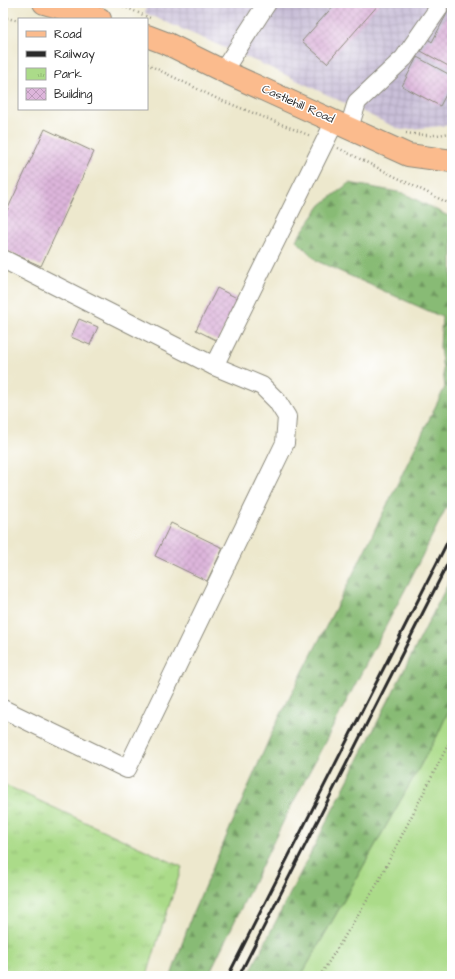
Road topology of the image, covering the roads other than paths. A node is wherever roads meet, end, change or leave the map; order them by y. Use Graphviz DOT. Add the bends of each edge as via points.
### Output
graph roads {
  1 [pos="44,3"];
  2 [pos="267,3"];
  3 [pos="438,8"];
  4 [pos="96,18"];
  5 [pos="151,28"];
  6 [pos="223,71"];
  7 [pos="342,124"];
  8 [pos="452,161"];
  9 [pos="3,259"];
  10 [pos="214,366"];
  11 [pos="3,709"];
  1 -- 4 [label="main road"];
  2 -- 6 [label="lane"];
  3 -- 7 [label="lane" via="404,58 357,102"];
  5 -- 6 [label="main road, Castlehill Road" via="168,44"];
  6 -- 7 [label="main road, Castlehill Road"];
  7 -- 8 [label="main road, Castlehill Road" via="408,155"];
  7 -- 10 [label="lane" via="325,142"];
  9 -- 10 [label="lane"];
  10 -- 11 [label="lane" via="262,386 278,401 288,418 285,443 127,769"];
}
